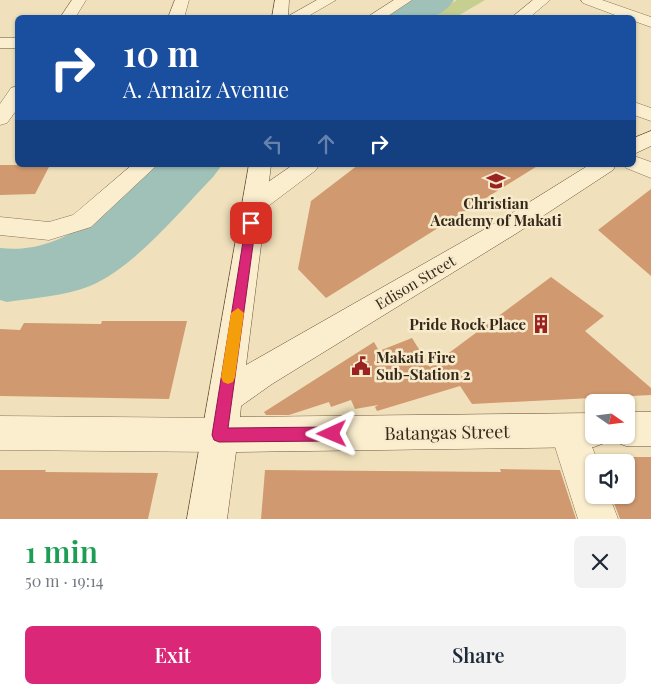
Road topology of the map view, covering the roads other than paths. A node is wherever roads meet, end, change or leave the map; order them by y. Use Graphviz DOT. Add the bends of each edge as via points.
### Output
graph roads {
  1 [pos="79,0"];
  2 [pos="182,0"];
  3 [pos="282,0"];
  4 [pos="330,0"];
  5 [pos="405,0"];
  6 [pos="543,0"];
  7 [pos="588,0"];
  8 [pos="69,15"];
  9 [pos="177,15"];
  10 [pos="280,15"];
  11 [pos="298,15"];
  12 [pos="378,15"];
  13 [pos="522,15"];
  14 [pos="631,15"];
  15 [pos="636,17"];
  16 [pos="651,22"];
  17 [pos="15,43"];
  18 [pos="0,44"];
  19 [pos="15,96"];
  20 [pos="636,109"];
  21 [pos="651,115"];
  22 [pos="0,118"];
  23 [pos="651,137"];
  24 [pos="636,146"];
  25 [pos="636,164"];
  26 [pos="144,167"];
  27 [pos="260,167"];
  28 [pos="305,167"];
  29 [pos="602,167"];
  30 [pos="651,171"];
  31 [pos="254,204"];
  32 [pos="0,226"];
  33 [pos="225,398"];
  34 [pos="635,429"];
  35 [pos="651,429"];
  36 [pos="581,430"];
  37 [pos="0,433"];
  38 [pos="219,435"];
  39 [pos="207,519"];
  40 [pos="598,519"];
  1 -- 8 [label="street"];
  2 -- 9 [label="street"];
  3 -- 10 [label="street"];
  4 -- 11 [label="street"];
  5 -- 12 [label="street"];
  6 -- 13 [label="street"];
  7 -- 14 [label="street"];
  15 -- 16 [label="street"];
  17 -- 18 [label="street"];
  19 -- 22 [label="street"];
  20 -- 21 [label="street"];
  23 -- 24 [label="street"];
  25 -- 30 [label="street"];
  26 -- 32 [label="street" via="82,221 49,231"];
  27 -- 31 [label="street"];
  28 -- 31 [label="street"];
  29 -- 33 [label="street, Edison Street"];
  31 -- 33 [label="street"];
  33 -- 38 [label="street"];
  34 -- 35 [label="street"];
  36 -- 38 [label="street, Batangas Street"];
  36 -- 40 [label="street"];
  37 -- 38 [label="street, Batangas Street"];
  38 -- 39 [label="street"];
}
